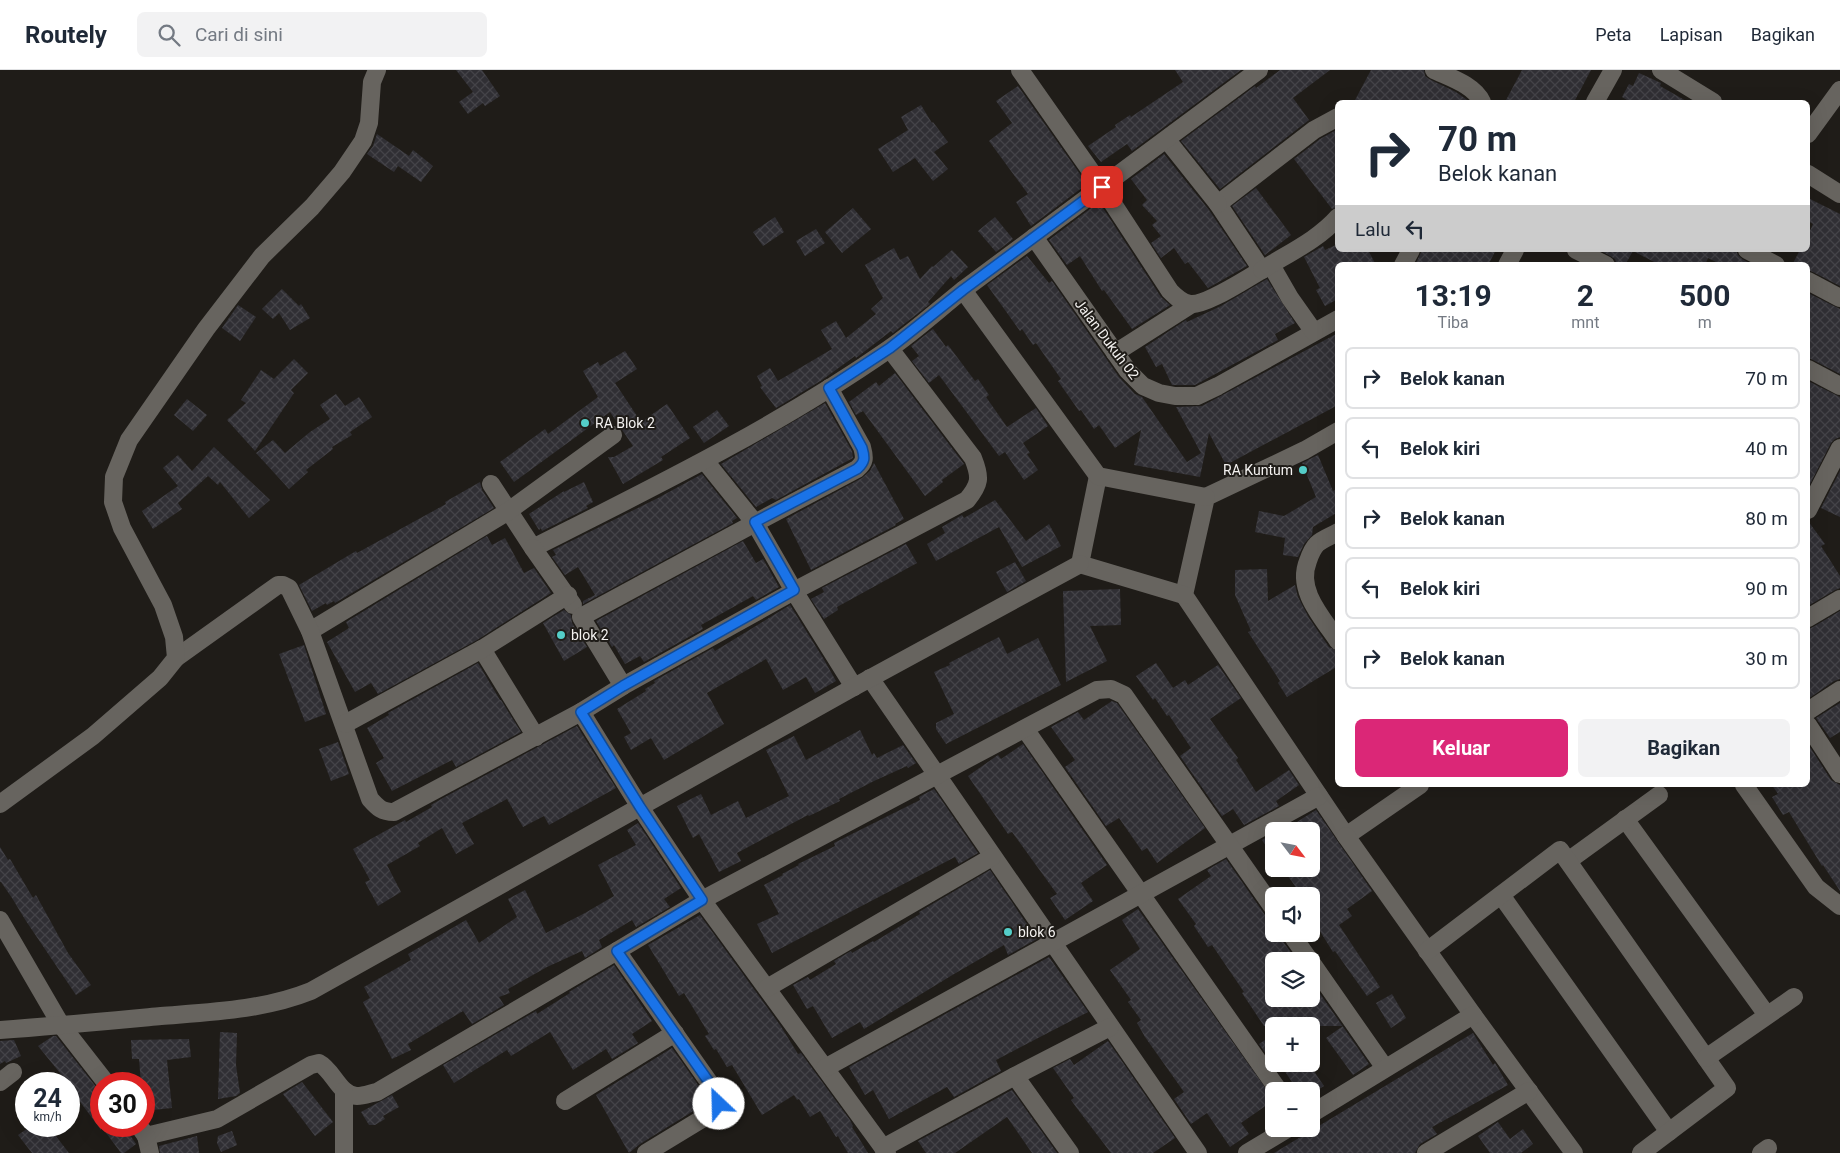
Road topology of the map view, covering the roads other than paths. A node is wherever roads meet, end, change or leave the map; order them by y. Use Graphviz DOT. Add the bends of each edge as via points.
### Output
graph roads {
  1 [pos="378,70"];
  2 [pos="1020,70"];
  3 [pos="1259,70"];
  4 [pos="1434,70"];
  5 [pos="1613,70"];
  6 [pos="1660,70"];
  7 [pos="1840,90"];
  8 [pos="1481,100"];
  9 [pos="1596,100"];
  10 [pos="1709,100"];
  11 [pos="1335,119"];
  12 [pos="1810,131"];
  13 [pos="1167,140"];
  14 [pos="1810,175"];
  15 [pos="1102,187"];
  16 [pos="1840,194"];
  17 [pos="1218,204"];
  18 [pos="1335,220"];
  19 [pos="1034,237"];
  20 [pos="1580,252"];
  21 [pos="1754,255"];
  22 [pos="1600,262"];
  23 [pos="1769,262"];
  24 [pos="1266,268"];
  25 [pos="1810,282"];
  26 [pos="963,290"];
  27 [pos="1840,298"];
  28 [pos="1192,304"];
  29 [pos="1335,322"];
  30 [pos="1314,332"];
  31 [pos="890,348"];
  32 [pos="1116,353"];
  33 [pos="1810,370"];
  34 [pos="1840,386"];
  35 [pos="829,388"];
  36 [pos="1335,433"];
  37 [pos="613,434"];
  38 [pos="1840,448"];
  39 [pos="705,461"];
  40 [pos="1098,476"];
  41 [pos="491,484"];
  42 [pos="1206,497"];
  43 [pos="1810,506"];
  44 [pos="507,512"];
  45 [pos="755,522"];
  46 [pos="1335,534"];
  47 [pos="533,548"];
  48 [pos="1080,564"];
  49 [pos="794,590"];
  50 [pos="568,595"];
  51 [pos="1184,595"];
  52 [pos="1840,600"];
  53 [pos="580,617"];
  54 [pos="1810,617"];
  55 [pos="310,631"];
  56 [pos="1335,636"];
  57 [pos="482,649"];
  58 [pos="176,658"];
  59 [pos="870,678"];
  60 [pos="623,686"];
  61 [pos="854,687"];
  62 [pos="1840,690"];
  63 [pos="1810,710"];
  64 [pos="581,712"];
  65 [pos="345,724"];
  66 [pos="1810,728"];
  67 [pos="1024,729"];
  68 [pos="536,737"];
  69 [pos="1840,774"];
  70 [pos="937,776"];
  71 [pos="1417,787"];
  72 [pos="1745,787"];
  73 [pos="1659,795"];
  74 [pos="1319,796"];
  75 [pos="0,804"];
  76 [pos="640,807"];
  77 [pos="1625,819"];
  78 [pos="1346,836"];
  79 [pos="1229,845"];
  80 [pos="992,857"];
  81 [pos="1568,861"];
  82 [pos="1140,894"];
  83 [pos="1501,895"];
  84 [pos="1265,896"];
  85 [pos="702,900"];
  86 [pos="1840,906"];
  87 [pos="0,920"];
  88 [pos="1052,943"];
  89 [pos="617,951"];
  90 [pos="1427,951"];
  91 [pos="1320,975"];
  92 [pos="767,988"];
  93 [pos="1794,997"];
  94 [pos="1473,1015"];
  95 [pos="1767,1015"];
  96 [pos="61,1025"];
  97 [pos="1110,1027"];
  98 [pos="0,1030"];
  99 [pos="675,1034"];
  100 [pos="1706,1058"];
  101 [pos="825,1068"];
  102 [pos="1386,1068"];
  103 [pos="97,1072"];
  104 [pos="1015,1076"];
  105 [pos="1273,1082"];
  106 [pos="344,1091"];
  107 [pos="1529,1092"];
  108 [pos="565,1101"];
  109 [pos="1320,1108"];
  110 [pos="1668,1132"];
  111 [pos="1274,1137"];
  112 [pos="145,1138"];
  113 [pos="1452,1147"];
  114 [pos="885,1151"];
  115 [pos="344,1153"];
  116 [pos="646,1153"];
  117 [pos="1070,1153"];
  118 [pos="1198,1153"];
  119 [pos="1247,1153"];
  120 [pos="1426,1153"];
  121 [pos="1574,1153"];
  122 [pos="1641,1153"];
  1 -- 58 [label="street" via="372,82 369,123 363,141 312,207 262,256 206,329 129,440 114,477 113,502 122,528 163,605 174,637"];
  2 -- 15 [label="street"];
  3 -- 13 [label="street"];
  4 -- 8 [label="street" via="1472,90"];
  5 -- 9 [label="street"];
  6 -- 10 [label="street"];
  7 -- 12 [label="street"];
  11 -- 17 [label="street" via="1314,130"];
  13 -- 15 [label="street"];
  13 -- 17 [label="street"];
  14 -- 16 [label="street"];
  15 -- 19 [label="street"];
  15 -- 28 [label="street" via="1170,291 1182,301"];
  17 -- 24 [label="street"];
  18 -- 24 [label="street"];
  19 -- 26 [label="street"];
  19 -- 32 [label="street, Jalan Dukuh 02"];
  20 -- 22 [label="street"];
  21 -- 23 [label="street"];
  24 -- 28 [label="street" via="1216,296"];
  24 -- 30 [label="street"];
  25 -- 27 [label="street"];
  26 -- 31 [label="street"];
  26 -- 40 [label="street"];
  28 -- 32 [label="street"];
  29 -- 30 [label="street, Jalan Dukuh 02"];
  30 -- 32 [label="street, Jalan Dukuh 02" via="1197,396 1175,396 1143,386"];
  31 -- 35 [label="street"];
  31 -- 49 [label="street" via="973,458 979,478 976,488 967,500"];
  33 -- 34 [label="street"];
  35 -- 39 [label="street"];
  35 -- 45 [label="street" via="862,448 863,463"];
  36 -- 42 [label="street"];
  37 -- 44 [label="street"];
  38 -- 43 [label="street"];
  39 -- 45 [label="street"];
  39 -- 47 [label="street"];
  40 -- 42 [label="street"];
  40 -- 48 [label="street"];
  41 -- 44 [label="street"];
  42 -- 51 [label="street"];
  44 -- 47 [label="street"];
  44 -- 55 [label="street"];
  45 -- 49 [label="street"];
  45 -- 53 [label="street"];
  46 -- 56 [label="street" via="1314,548 1304,582"];
  47 -- 50 [label="street"];
  48 -- 51 [label="street"];
  48 -- 59 [label="street"];
  49 -- 60 [label="street"];
  49 -- 61 [label="street"];
  50 -- 53 [label="street"];
  50 -- 57 [label="street"];
  51 -- 74 [label="street"];
  52 -- 54 [label="street"];
  53 -- 60 [label="street"];
  55 -- 58 [label="street" via="289,588 284,584 278,585"];
  55 -- 65 [label="street"];
  57 -- 65 [label="street"];
  57 -- 68 [label="street"];
  58 -- 75 [label="street" via="160,678 92,736"];
  59 -- 61 [label="street"];
  59 -- 70 [label="street"];
  60 -- 64 [label="street"];
  61 -- 76 [label="street"];
  62 -- 63 [label="street"];
  64 -- 68 [label="street"];
  64 -- 76 [label="street"];
  65 -- 68 [label="street" via="370,799 378,809 387,812 394,812"];
  66 -- 69 [label="street"];
  67 -- 70 [label="street"];
  67 -- 79 [label="street" via="1097,690 1111,689 1124,695"];
  67 -- 82 [label="street"];
  70 -- 80 [label="street"];
  70 -- 85 [label="street"];
  71 -- 78 [label="street"];
  72 -- 86 [label="street" via="1816,888"];
  73 -- 77 [label="street"];
  74 -- 78 [label="street"];
  74 -- 79 [label="street"];
  76 -- 85 [label="street"];
  76 -- 96 [label="street" via="290,1000 202,1013"];
  77 -- 81 [label="street"];
  77 -- 95 [label="street"];
  78 -- 90 [label="street"];
  79 -- 82 [label="street"];
  79 -- 84 [label="street"];
  80 -- 88 [label="street"];
  80 -- 92 [label="street"];
  81 -- 83 [label="street" via="1560,850"];
  81 -- 100 [label="street"];
  82 -- 88 [label="street"];
  82 -- 105 [label="street"];
  83 -- 90 [label="street"];
  83 -- 110 [label="street"];
  85 -- 89 [label="street"];
  85 -- 92 [label="street"];
  87 -- 96 [label="street"];
  88 -- 97 [label="street"];
  88 -- 101 [label="street"];
  89 -- 99 [label="street"];
  89 -- 106 [label="street" via="377,1092 356,1096"];
  90 -- 94 [label="street"];
  91 -- 102 [label="street"];
  92 -- 101 [label="street"];
  93 -- 95 [label="street"];
  94 -- 102 [label="street"];
  94 -- 107 [label="street"];
  95 -- 100 [label="street"];
  96 -- 98 [label="street"];
  96 -- 103 [label="street"];
  97 -- 104 [label="street"];
  97 -- 118 [label="street"];
  99 -- 108 [label="street"];
  99 -- 116 [label="street" via="718,1095 719,1104 715,1111"];
  100 -- 110 [label="street" via="1727,1088"];
  101 -- 114 [label="street"];
  102 -- 109 [label="street"];
  104 -- 114 [label="street"];
  104 -- 117 [label="street"];
  106 -- 112 [label="street" via="319,1063 217,1119"];
  106 -- 115 [label="street"];
  107 -- 113 [label="street"];
  107 -- 121 [label="street"];
  110 -- 122 [label="street"];
  111 -- 119 [label="street"];
  113 -- 120 [label="street"];
}
